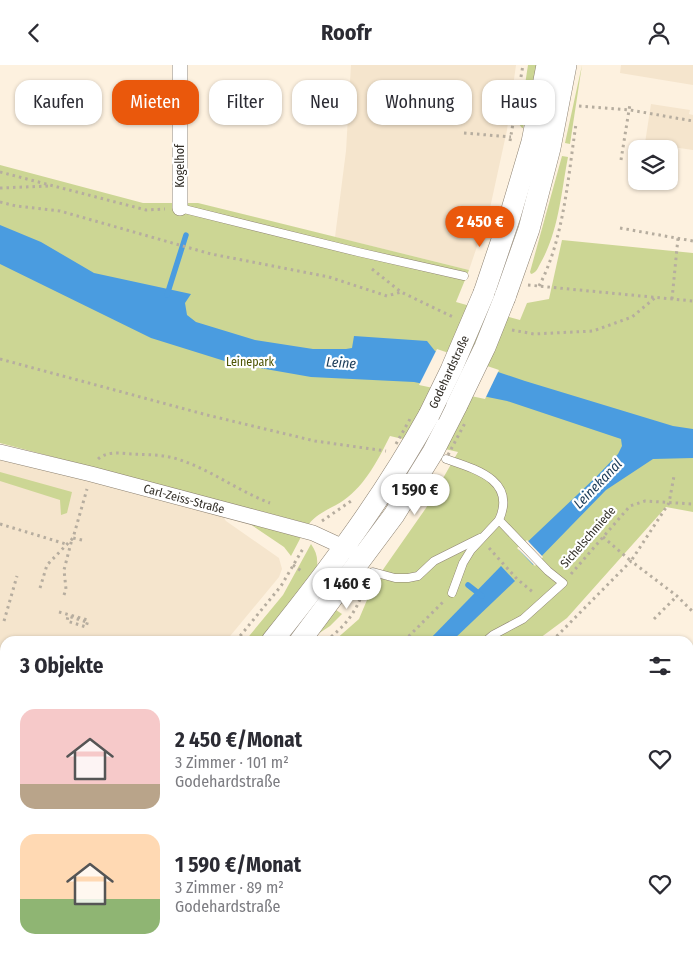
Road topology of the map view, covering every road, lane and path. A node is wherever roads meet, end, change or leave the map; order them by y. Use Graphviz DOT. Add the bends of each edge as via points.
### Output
graph roads {
  1 [pos="180,65"];
  2 [pos="547,65"];
  3 [pos="566,65"];
  4 [pos="581,98"];
  5 [pos="630,105"];
  6 [pos="579,106"];
  7 [pos="630,110"];
  8 [pos="693,121"];
  9 [pos="464,133"];
  10 [pos="511,137"];
  11 [pos="621,161"];
  12 [pos="0,172"];
  13 [pos="52,186"];
  14 [pos="0,188"];
  15 [pos="0,202"];
  16 [pos="180,208"];
  17 [pos="620,228"];
  18 [pos="678,238"];
  19 [pos="693,241"];
  20 [pos="464,276"];
  21 [pos="525,285"];
  22 [pos="539,286"];
  23 [pos="401,292"];
  24 [pos="672,299"];
  25 [pos="693,301"];
  26 [pos="0,359"];
  27 [pos="401,450"];
  28 [pos="0,452"];
  29 [pos="439,456"];
  30 [pos="82,472"];
  31 [pos="674,476"];
  32 [pos="359,495"];
  33 [pos="670,503"];
  34 [pos="275,504"];
  35 [pos="693,504"];
  36 [pos="83,506"];
  37 [pos="318,517"];
  38 [pos="323,519"];
  39 [pos="499,520"];
  40 [pos="0,524"];
  41 [pos="313,533"];
  42 [pos="603,537"];
  43 [pos="73,538"];
  44 [pos="480,538"];
  45 [pos="82,540"];
  46 [pos="66,544"];
  47 [pos="361,559"];
  48 [pos="631,561"];
  49 [pos="17,576"];
  50 [pos="563,583"];
  51 [pos="40,587"];
  52 [pos="364,587"];
  53 [pos="452,593"];
  54 [pos="64,595"];
  55 [pos="677,596"];
  56 [pos="544,602"];
  57 [pos="59,612"];
  58 [pos="693,612"];
  59 [pos="654,619"];
  60 [pos="4,621"];
  61 [pos="87,622"];
  62 [pos="240,636"];
  63 [pos="277,636"];
  64 [pos="304,636"];
  65 [pos="332,636"];
  66 [pos="409,636"];
  67 [pos="492,636"];
  68 [pos="557,636"];
  1 -- 16 [label="street, Kogelhof"];
  2 -- 27 [label="street, Godehardstraße, bridge" via="532,142 484,293 452,370"];
  3 -- 29 [label="street, Godehardstraße, bridge" via="550,148 529,229 505,297"];
  4 -- 6 [label="path"];
  5 -- 7 [label="path"];
  6 -- 7 [label="path"];
  6 -- 22 [label="path" via="558,233"];
  7 -- 8 [label="path"];
  7 -- 11 [label="path"];
  9 -- 10 [label="path"];
  12 -- 13 [label="path"];
  13 -- 14 [label="path"];
  13 -- 16 [label="path" via="146,210"];
  15 -- 23 [label="path" via="60,211 211,254 329,277 387,296"];
  16 -- 20 [label="lane"];
  17 -- 18 [label="path"];
  18 -- 19 [label="path"];
  18 -- 24 [label="path"];
  21 -- 22 [label="path"];
  22 -- 24 [label="path"];
  24 -- 25 [label="path"];
  26 -- 27 [label="path" via="315,441"];
  27 -- 47 [label="street, Godehardstraße" via="382,494"];
  28 -- 30 [label="street, Carl-Zeiss-Straße"];
  29 -- 39 [label="lane" via="486,474 498,485 503,511"];
  29 -- 47 [label="street, Godehardstraße"];
  30 -- 34 [label="path" via="104,454 159,455 201,468"];
  30 -- 41 [label="street, Carl-Zeiss-Straße"];
  31 -- 33 [label="path"];
  32 -- 38 [label="path"];
  33 -- 35 [label="path, Sichelschmiede"];
  33 -- 42 [label="path, Sichelschmiede" via="645,501 630,506"];
  33 -- 48 [label="path"];
  36 -- 43 [label="path"];
  37 -- 38 [label="path"];
  38 -- 41 [label="path"];
  39 -- 44 [label="lane"];
  39 -- 50 [label="lane, Sichelschmiede"];
  40 -- 46 [label="path"];
  41 -- 47 [label="street, Carl-Zeiss-Straße"];
  41 -- 62 [label="path" via="281,586"];
  42 -- 48 [label="path"];
  42 -- 50 [label="path, Sichelschmiede"];
  43 -- 45 [label="path"];
  43 -- 46 [label="path"];
  43 -- 54 [label="path" via="64,570"];
  44 -- 47 [label="lane" via="434,561 418,576 408,578 395,578"];
  44 -- 53 [label="lane" via="463,563"];
  44 -- 56 [label="path" via="503,565"];
  46 -- 51 [label="path" via="47,565"];
  47 -- 63 [label="street, Godehardstraße"];
  47 -- 64 [label="street, Godehardstraße"];
  48 -- 55 [label="path"];
  48 -- 68 [label="path"];
  49 -- 60 [label="path"];
  50 -- 56 [label="lane"];
  52 -- 65 [label="path" via="354,614"];
  53 -- 66 [label="path"];
  55 -- 58 [label="path"];
  55 -- 59 [label="path"];
  56 -- 67 [label="lane" via="523,619"];
  57 -- 61 [label="path" via="88,621 86,627 67,621 68,617"];
}
